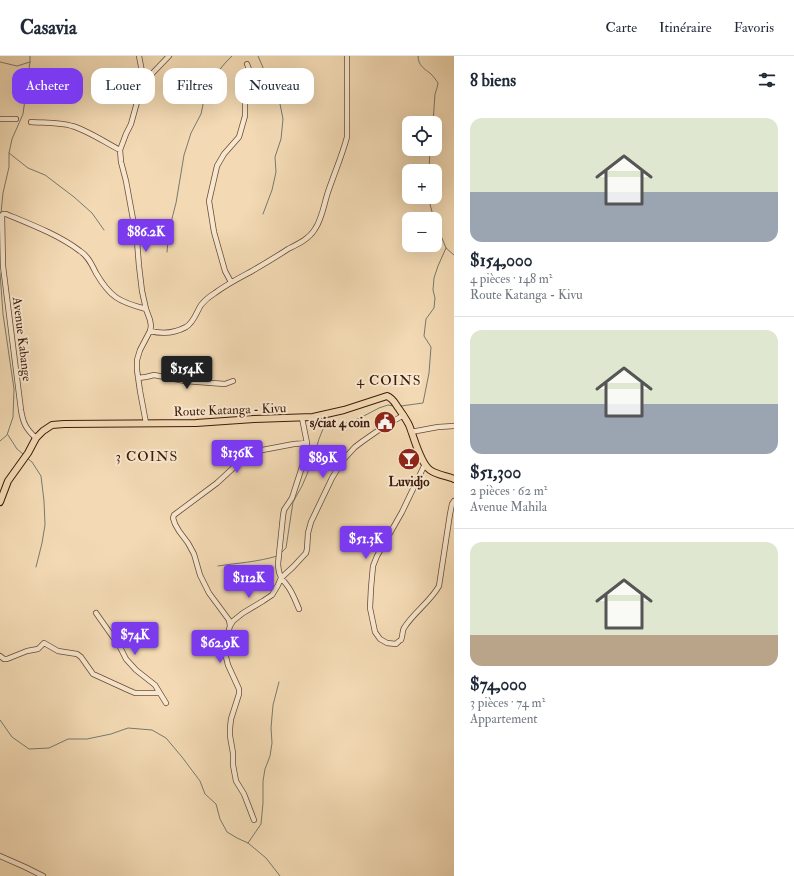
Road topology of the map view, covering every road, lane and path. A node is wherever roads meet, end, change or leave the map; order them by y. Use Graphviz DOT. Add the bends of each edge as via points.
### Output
graph roads {
  1 [pos="139,56"];
  2 [pos="169,56"];
  3 [pos="347,56"];
  4 [pos="248,64"];
  5 [pos="141,68"];
  6 [pos="155,71"];
  7 [pos="137,104"];
  8 [pos="0,119"];
  9 [pos="16,119"];
  10 [pos="31,122"];
  11 [pos="120,150"];
  12 [pos="231,282"];
  13 [pos="146,309"];
  14 [pos="150,332"];
  15 [pos="138,378"];
  16 [pos="233,381"];
  17 [pos="404,416"];
  18 [pos="302,418"];
  19 [pos="146,423"];
  20 [pos="454,426"];
  21 [pos="411,432"];
  22 [pos="36,438"];
  23 [pos="306,443"];
  24 [pos="425,464"];
  25 [pos="454,479"];
  26 [pos="454,501"];
  27 [pos="0,502"];
  28 [pos="281,578"];
  29 [pos="299,609"];
  30 [pos="96,613"];
  31 [pos="230,626"];
  32 [pos="0,656"];
  33 [pos="159,693"];
  34 [pos="166,703"];
  35 [pos="254,820"];
  36 [pos="0,856"];
  37 [pos="43,876"];
  1 -- 5 [label="street"];
  2 -- 6 [label="street"];
  3 -- 12 [label="street" via="347,137 315,229 300,242"];
  4 -- 12 [label="street" via="254,82 242,87 245,116 239,136 217,166 209,201 214,232 225,271"];
  7 -- 11 [label="street"];
  8 -- 9 [label="street"];
  10 -- 11 [label="street" via="73,126"];
  11 -- 13 [label="street" via="137,241"];
  12 -- 14 [label="street" via="202,304 188,326 165,333"];
  13 -- 14 [label="street" via="150,320"];
  13 -- 22 [label="street, Avenue Kabange" via="124,302 107,290 86,256 80,251 37,226 6,214 2,215 3,266 21,410 26,428"];
  14 -- 15 [label="street" via="137,360"];
  15 -- 16 [label="street" via="154,375 185,381 225,384"];
  15 -- 19 [label="street"];
  17 -- 18 [label="highway, Route Katanga - Kivu" via="386,396 329,414"];
  17 -- 21 [label="highway, Route Katanga - Kivu"];
  17 -- 28 [label="street" via="359,444 343,460 312,522 306,553 294,568"];
  18 -- 19 [label="highway, Route Katanga - Kivu"];
  18 -- 23 [label="street"];
  19 -- 22 [label="highway, Route Katanga - Kivu" via="52,425"];
  20 -- 21 [label="street"];
  21 -- 24 [label="highway, Route Katanga - Kivu"];
  22 -- 27 [label="highway, Route Katanga - Kivu" via="8,481"];
  23 -- 28 [label="street" via="307,450 292,498 284,510 278,564"];
  23 -- 31 [label="street" via="257,451 245,457 174,515 175,524 194,554 204,584 229,620"];
  24 -- 25 [label="highway" via="430,470"];
  24 -- 26 [label="street" via="373,566 370,608 376,632 380,639 387,643 396,644 401,640 402,631 439,586"];
  28 -- 29 [label="street"];
  28 -- 31 [label="street" via="272,595 243,613"];
  30 -- 33 [label="street" via="126,659"];
  31 -- 35 [label="street" via="226,640 226,657 239,689 230,723 233,765 236,781"];
  32 -- 33 [label="street" via="8,659 38,649 45,643 58,651 76,654 93,674 128,690 135,693"];
  33 -- 34 [label="street"];
  36 -- 37 [label="street"];
}
